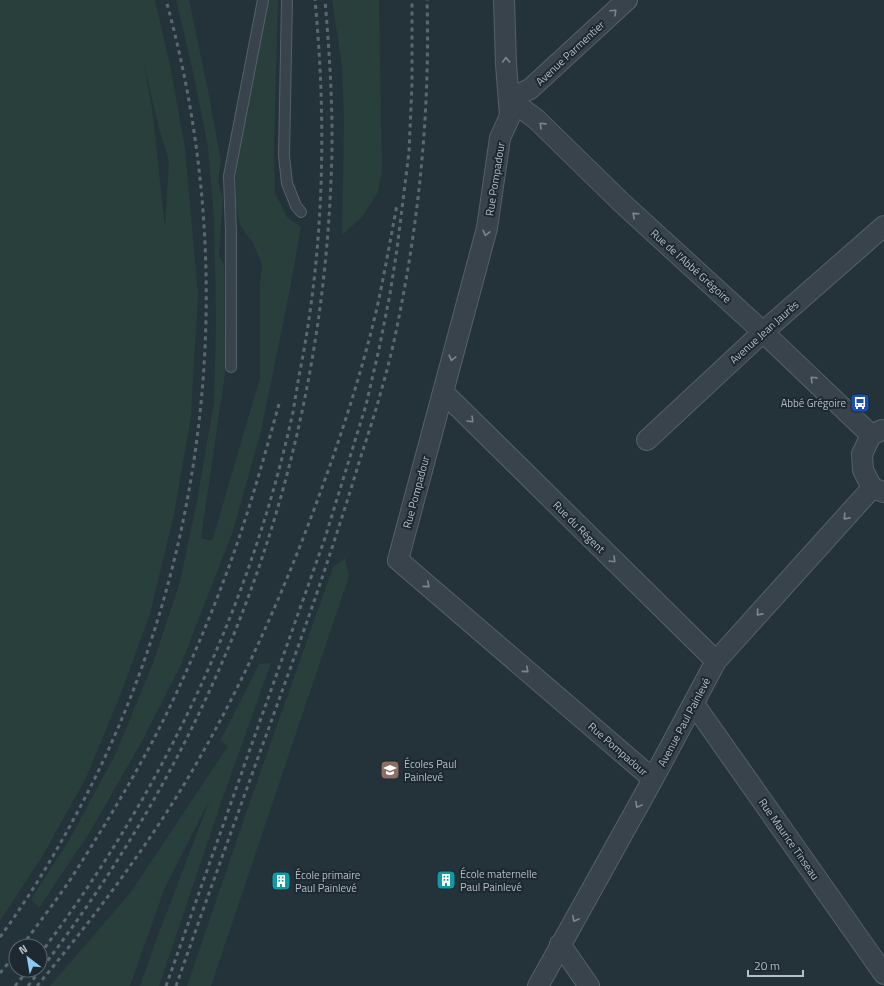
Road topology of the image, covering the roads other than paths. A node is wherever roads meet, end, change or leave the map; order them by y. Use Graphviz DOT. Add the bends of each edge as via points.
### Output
graph roads {
  1 [pos="263,0"];
  2 [pos="287,0"];
  3 [pos="504,0"];
  4 [pos="627,0"];
  5 [pos="509,99"];
  6 [pos="301,212"];
  7 [pos="884,226"];
  8 [pos="763,332"];
  9 [pos="231,367"];
  10 [pos="443,392"];
  11 [pos="878,432"];
  12 [pos="647,440"];
  13 [pos="878,490"];
  14 [pos="716,661"];
  15 [pos="694,704"];
  16 [pos="653,779"];
  17 [pos="560,944"];
  18 [pos="884,974"];
  19 [pos="538,986"];
  20 [pos="590,986"];
  1 -- 9 [label="lane" via="229,176"];
  2 -- 6 [label="lane" via="284,156 287,183"];
  5 -- 3 [label="street, Rue Pompadour, one-way"];
  5 -- 4 [label="street, Avenue Parmentier, one-way" via="530,89"];
  8 -- 5 [label="street, Rue de l'Abbé Grégoire, one-way" via="622,204 536,120"];
  5 -- 10 [label="street, Rue Pompadour, one-way" via="510,116 500,138 487,228"];
  7 -- 8 [label="street, Avenue Jean Jaurès"];
  11 -- 8 [label="street, Rue de l'Abbé Grégoire, one-way"];
  8 -- 12 [label="street, Avenue Jean Jaurès"];
  10 -- 14 [label="street, Rue du Régent, one-way"];
  10 -- 16 [label="street, Rue Pompadour, one-way" via="398,560"];
  11 -- 13 [label="street" via="862,454 863,470"];
  13 -- 14 [label="street, Avenue Paul Painlevé, one-way"];
  14 -- 15 [label="street, Avenue Paul Painlevé"];
  15 -- 16 [label="street, Avenue Paul Painlevé"];
  15 -- 18 [label="street, Rue Maurice Tinseau"];
  16 -- 17 [label="street, Avenue Paul Painlevé, one-way"];
  17 -- 19 [label="street, Avenue Paul Painlevé"];
  17 -- 20 [label="street"];
}
